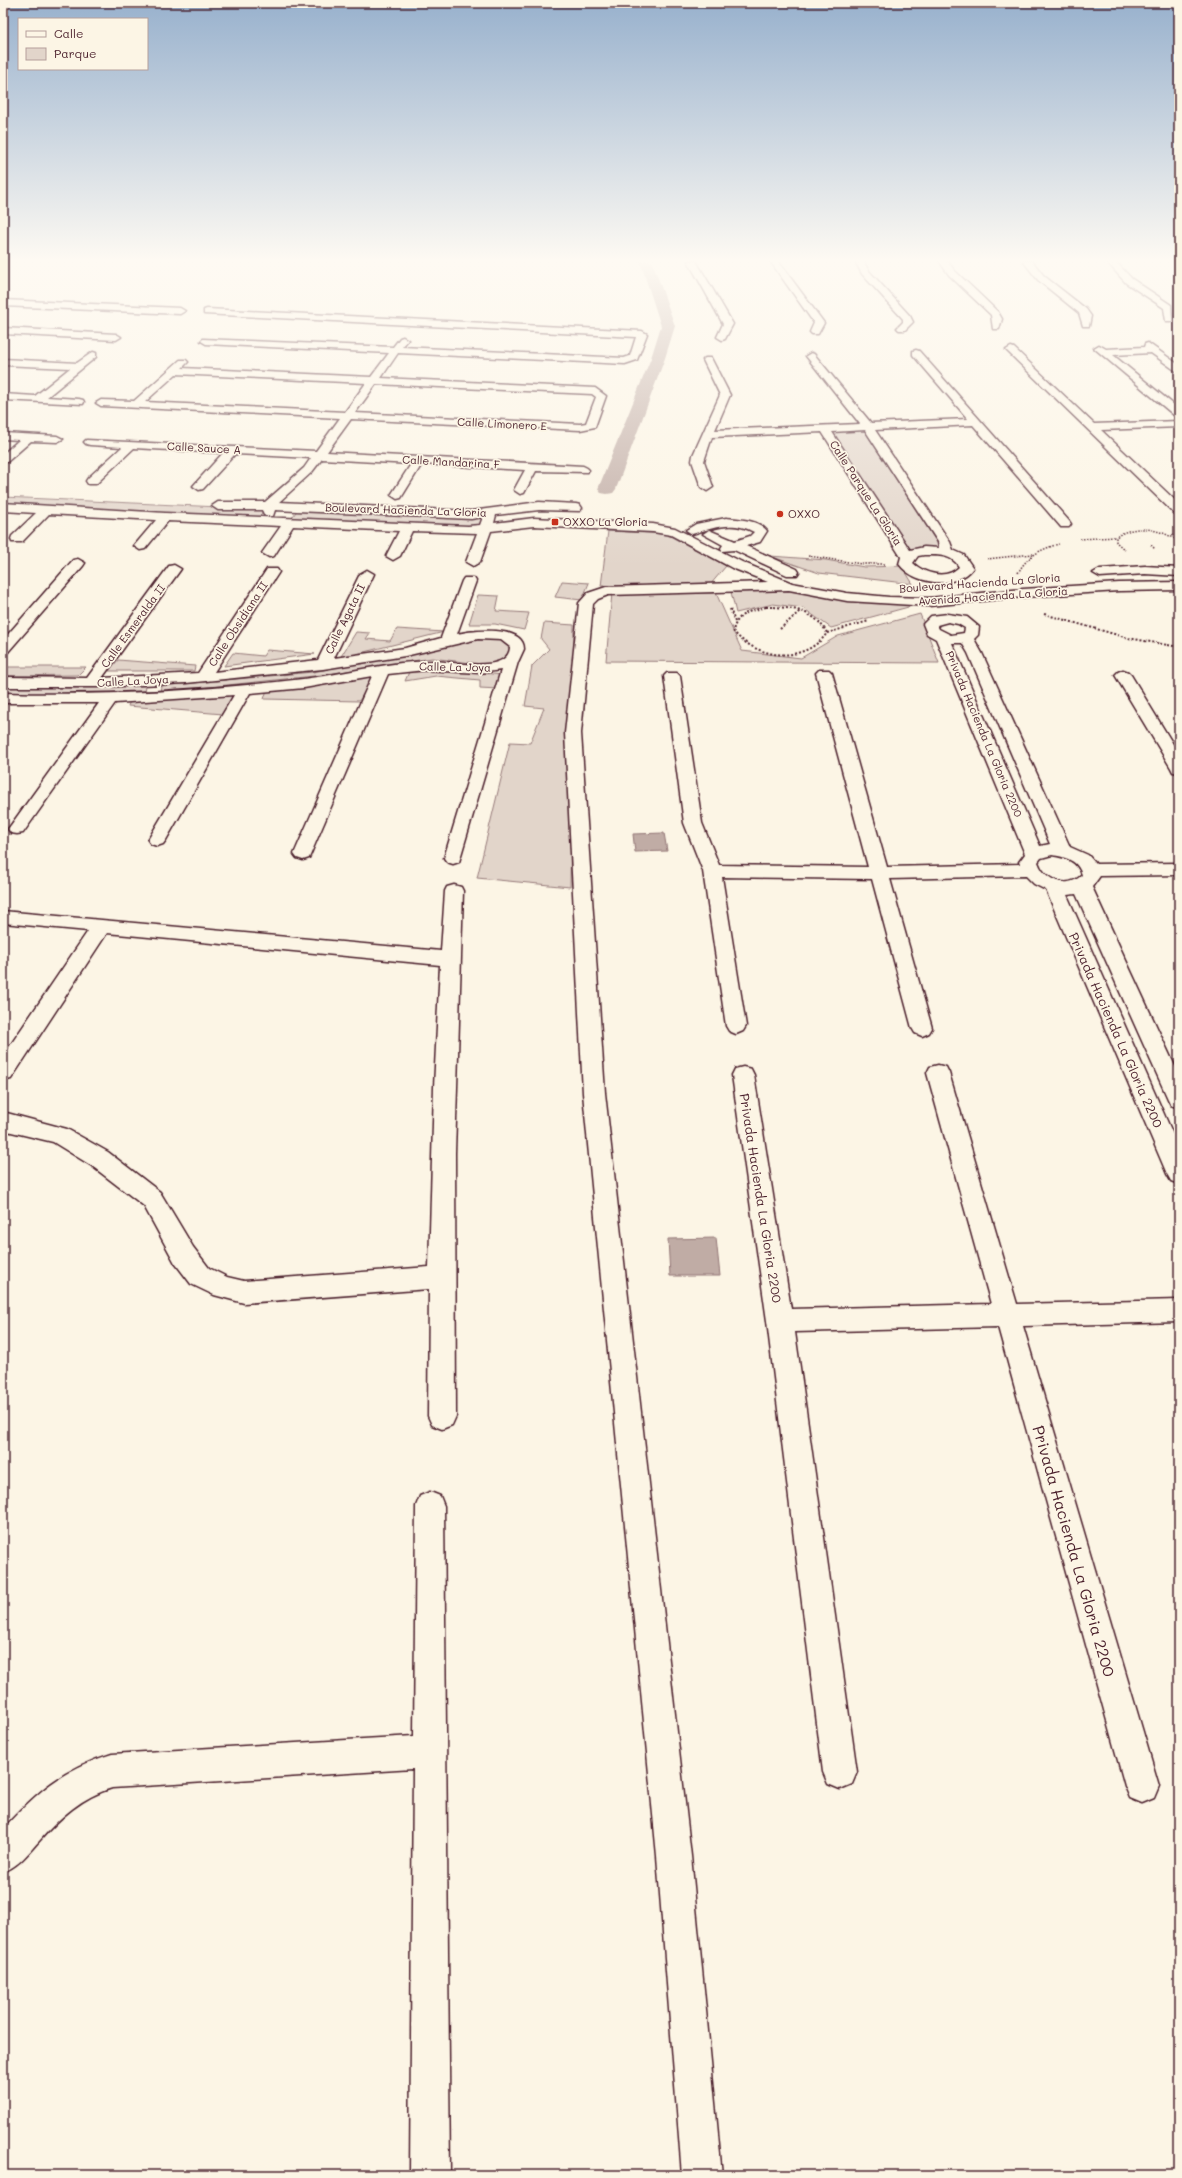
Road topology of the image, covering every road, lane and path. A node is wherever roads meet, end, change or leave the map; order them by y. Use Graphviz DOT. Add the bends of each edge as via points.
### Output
graph roads {
  1 [pos="15,363"];
  2 [pos="84,363"];
  3 [pos="182,363"];
  4 [pos="387,363"];
  5 [pos="709,363"];
  6 [pos="816,363"];
  7 [pos="925,363"];
  8 [pos="1024,363"];
  9 [pos="1116,363"];
  10 [pos="1169,363"];
  11 [pos="80,366"];
  12 [pos="1179,370"];
  13 [pos="173,371"];
  14 [pos="373,381"];
  15 [pos="3,397"];
  16 [pos="38,399"];
  17 [pos="79,402"];
  18 [pos="101,403"];
  19 [pos="136,405"];
  20 [pos="1179,414"];
  21 [pos="347,416"];
  22 [pos="977,422"];
  23 [pos="1179,424"];
  24 [pos="868,427"];
  25 [pos="1092,427"];
  26 [pos="825,429"];
  27 [pos="709,434"];
  28 [pos="3,436"];
  29 [pos="29,438"];
  30 [pos="57,439"];
  31 [pos="90,442"];
  32 [pos="132,444"];
  33 [pos="232,450"];
  34 [pos="319,454"];
  35 [pos="3,460"];
  36 [pos="419,460"];
  37 [pos="532,467"];
  38 [pos="308,470"];
  39 [pos="583,470"];
  40 [pos="92,481"];
  41 [pos="199,486"];
  42 [pos="707,487"];
  43 [pos="520,490"];
  44 [pos="3,495"];
  45 [pos="397,495"];
  46 [pos="179,505"];
  47 [pos="209,506"];
  48 [pos="268,506"];
  49 [pos="306,506"];
  50 [pos="3,507"];
  51 [pos="587,509"];
  52 [pos="46,510"];
  53 [pos="1179,511"];
  54 [pos="491,514"];
  55 [pos="653,515"];
  56 [pos="165,518"];
  57 [pos="269,523"];
  58 [pos="289,523"];
  59 [pos="1065,524"];
  60 [pos="407,528"];
  61 [pos="698,528"];
  62 [pos="486,529"];
  63 [pos="680,535"];
  64 [pos="1170,535"];
  65 [pos="1179,536"];
  66 [pos="17,539"];
  67 [pos="1179,541"];
  68 [pos="140,546"];
  69 [pos="734,546"];
  70 [pos="713,552"];
  71 [pos="947,552"];
  72 [pos="269,553"];
  73 [pos="1130,553"];
  74 [pos="1035,554"];
  75 [pos="803,555"];
  76 [pos="393,556"];
  77 [pos="473,562"];
  78 [pos="964,562"];
  79 [pos="78,563"];
  80 [pos="910,564"];
  81 [pos="174,569"];
  82 [pos="272,572"];
  83 [pos="1179,572"];
  84 [pos="367,574"];
  85 [pos="805,575"];
  86 [pos="1084,575"];
  87 [pos="469,581"];
  88 [pos="958,583"];
  89 [pos="854,585"];
  90 [pos="789,586"];
  91 [pos="1179,586"];
  92 [pos="922,588"];
  93 [pos="900,589"];
  94 [pos="955,600"];
  95 [pos="929,602"];
  96 [pos="800,610"];
  97 [pos="955,618"];
  98 [pos="936,619"];
  99 [pos="780,629"];
  100 [pos="942,637"];
  101 [pos="966,638"];
  102 [pos="447,641"];
  103 [pos="3,649"];
  104 [pos="511,663"];
  105 [pos="323,665"];
  106 [pos="382,671"];
  107 [pos="824,673"];
  108 [pos="1123,675"];
  109 [pos="672,676"];
  110 [pos="203,677"];
  111 [pos="154,681"];
  112 [pos="3,682"];
  113 [pos="91,683"];
  114 [pos="245,689"];
  115 [pos="150,697"];
  116 [pos="3,698"];
  117 [pos="110,699"];
  118 [pos="1179,768"];
  119 [pos="17,829"];
  120 [pos="158,840"];
  121 [pos="1062,850"];
  122 [pos="303,854"];
  123 [pos="453,858"];
  124 [pos="1032,862"];
  125 [pos="1179,869"];
  126 [pos="712,871"];
  127 [pos="878,873"];
  128 [pos="1086,878"];
  129 [pos="1054,886"];
  130 [pos="454,890"];
  131 [pos="3,917"];
  132 [pos="101,927"];
  133 [pos="449,959"];
  134 [pos="736,1026"];
  135 [pos="922,1028"];
  136 [pos="3,1073"];
  137 [pos="938,1073"];
  138 [pos="743,1075"];
  139 [pos="1179,1099"];
  140 [pos="3,1121"];
  141 [pos="1179,1174"];
  142 [pos="441,1277"];
  143 [pos="1179,1311"];
  144 [pos="1007,1316"];
  145 [pos="780,1321"];
  146 [pos="442,1416"];
  147 [pos="430,1506"];
  148 [pos="430,1751"];
  149 [pos="840,1772"];
  150 [pos="1142,1786"];
  151 [pos="3,1855"];
  152 [pos="430,2175"];
  153 [pos="702,2175"];
  1 -- 11 [label="street"];
  2 -- 11 [label="street"];
  3 -- 13 [label="street"];
  4 -- 14 [label="street"];
  5 -- 27 [label="street" via="725,395"];
  6 -- 24 [label="street"];
  7 -- 22 [label="street"];
  8 -- 25 [label="street"];
  9 -- 20 [label="street"];
  10 -- 12 [label="street"];
  11 -- 16 [label="street"];
  13 -- 14 [label="street"];
  13 -- 19 [label="street"];
  14 -- 21 [label="street"];
  14 -- 21 [label="street, Calle Limonero E" via="599,393 601,396 592,422 585,427"];
  15 -- 16 [label="street"];
  16 -- 17 [label="street"];
  18 -- 19 [label="street, Calle Limonero E"];
  19 -- 21 [label="street, Calle Limonero E"];
  21 -- 34 [label="street"];
  22 -- 24 [label="street"];
  22 -- 59 [label="street"];
  23 -- 25 [label="street"];
  24 -- 26 [label="street"];
  24 -- 71 [label="street" via="944,542"];
  25 -- 53 [label="street"];
  26 -- 27 [label="street"];
  26 -- 80 [label="street, Calle Parque La Gloria"];
  27 -- 42 [label="street" via="698,461"];
  28 -- 29 [label="street"];
  29 -- 30 [label="street"];
  29 -- 35 [label="street"];
  31 -- 32 [label="street, Calle Sauce A"];
  32 -- 33 [label="street, Calle Sauce A"];
  32 -- 40 [label="street"];
  33 -- 34 [label="street, Calle Sauce A"];
  33 -- 41 [label="street"];
  34 -- 36 [label="street, Calle Mandarina F"];
  34 -- 38 [label="street"];
  36 -- 37 [label="street, Calle Mandarina F"];
  36 -- 45 [label="street"];
  37 -- 39 [label="street, Calle Mandarina F"];
  37 -- 43 [label="street"];
  38 -- 48 [label="street"];
  38 -- 49 [label="street" via="303,491"];
  44 -- 46 [label="street"];
  47 -- 48 [label="street, Boulevard Hacienda La Gloria"];
  48 -- 49 [label="street, Boulevard Hacienda La Gloria"];
  48 -- 57 [label="street"];
  49 -- 54 [label="street, Boulevard Hacienda La Gloria"];
  50 -- 52 [label="street, Boulevard Hacienda La Gloria"];
  51 -- 54 [label="street, Boulevard Hacienda La Gloria" via="539,506 514,508"];
  52 -- 56 [label="street, Boulevard Hacienda La Gloria"];
  52 -- 66 [label="street"];
  54 -- 62 [label="street"];
  55 -- 61 [label="street"];
  56 -- 57 [label="street, Boulevard Hacienda La Gloria"];
  56 -- 68 [label="street"];
  57 -- 58 [label="street, Boulevard Hacienda La Gloria"];
  58 -- 60 [label="street, Boulevard Hacienda La Gloria"];
  58 -- 72 [label="street"];
  60 -- 62 [label="street, Boulevard Hacienda La Gloria"];
  60 -- 76 [label="street"];
  61 -- 63 [label="street"];
  61 -- 69 [label="street"];
  61 -- 69 [label="street" via="718,522 737,522 751,525 761,531 755,539"];
  62 -- 63 [label="street, Avenida Hacienda La Gloria" via="534,522 555,522 653,528"];
  62 -- 77 [label="street"];
  63 -- 70 [label="street, Avenida Hacienda La Gloria"];
  64 -- 65 [label="path"];
  64 -- 67 [label="path"];
  64 -- 73 [label="path" via="1144,529 1121,532 1116,537 1116,542"];
  69 -- 70 [label="street"];
  69 -- 85 [label="street"];
  70 -- 90 [label="street, Avenida Hacienda La Gloria" via="737,565"];
  71 -- 78 [label="street"];
  71 -- 80 [label="street" via="924,551"];
  74 -- 78 [label="path"];
  75 -- 80 [label="path" via="862,564"];
  78 -- 88 [label="street" via="966,568"];
  79 -- 103 [label="street"];
  80 -- 88 [label="street" via="939,578"];
  80 -- 92 [label="street, Calle Parque La Gloria"];
  81 -- 113 [label="street, Calle Esmeralda II"];
  82 -- 110 [label="street, Calle Obsidiana II"];
  83 -- 86 [label="street" via="1145,570"];
  84 -- 105 [label="street, Calle Agata II"];
  87 -- 102 [label="street"];
  88 -- 92 [label="street, Boulevard Hacienda La Gloria"];
  88 -- 94 [label="street"];
  89 -- 93 [label="street, Boulevard Hacienda La Gloria"];
  90 -- 95 [label="street, Avenida Hacienda La Gloria" via="847,597"];
  90 -- 153 [label="street" via="606,591 593,596 586,604 574,718 594,1093 674,1856"];
  91 -- 94 [label="street, Avenida Hacienda La Gloria" via="1023,592"];
  92 -- 95 [label="street, Calle Parque La Gloria"];
  94 -- 95 [label="street, Avenida Hacienda La Gloria"];
  94 -- 97 [label="street"];
  95 -- 98 [label="street, Calle Parque La Gloria"];
  96 -- 96 [label="path" via="782,607 752,610 741,615 735,622 734,631 740,641 767,652 793,653 811,650 823,642 827,633 824,624 813,615"];
  96 -- 99 [label="path"];
  97 -- 98 [label="street"];
  97 -- 101 [label="street" via="972,627 973,631"];
  98 -- 100 [label="street, Privada Hacienda La Gloria 2200" via="930,624 930,628"];
  100 -- 101 [label="street"];
  100 -- 124 [label="street, Privada Hacienda La Gloria 2200"];
  101 -- 121 [label="street, Privada Hacienda La Gloria 2200" via="975,653"];
  102 -- 104 [label="street, Calle La Joya" via="473,635 493,634 507,637 517,645 518,652"];
  102 -- 105 [label="street, Calle La Joya" via="411,652"];
  104 -- 106 [label="street, Calle La Joya" via="480,669 441,665"];
  104 -- 123 [label="street"];
  105 -- 110 [label="street, Calle La Joya"];
  106 -- 114 [label="street, Calle La Joya"];
  106 -- 122 [label="street"];
  107 -- 127 [label="street"];
  108 -- 118 [label="street"];
  109 -- 126 [label="street" via="693,823"];
  110 -- 111 [label="street, Calle La Joya"];
  111 -- 113 [label="street, Calle La Joya"];
  111 -- 115 [label="street"];
  112 -- 113 [label="street, Calle La Joya"];
  114 -- 115 [label="street, Calle La Joya"];
  114 -- 120 [label="street"];
  115 -- 117 [label="street, Calle La Joya"];
  116 -- 117 [label="street, Calle La Joya"];
  117 -- 119 [label="street"];
  121 -- 124 [label="street" via="1051,849"];
  121 -- 128 [label="street" via="1080,858"];
  124 -- 127 [label="street"];
  124 -- 129 [label="street" via="1043,882"];
  125 -- 128 [label="street"];
  126 -- 127 [label="street"];
  126 -- 134 [label="street"];
  127 -- 135 [label="street"];
  128 -- 129 [label="street" via="1069,888"];
  128 -- 139 [label="street"];
  129 -- 141 [label="street, Privada Hacienda La Gloria 2200"];
  130 -- 133 [label="street"];
  131 -- 132 [label="street"];
  132 -- 133 [label="street"];
  132 -- 136 [label="street"];
  133 -- 142 [label="street"];
  137 -- 144 [label="street, Privada Hacienda La Gloria 2200"];
  138 -- 145 [label="street, Privada Hacienda La Gloria 2200"];
  140 -- 142 [label="street" via="59,1135 100,1159 152,1199 184,1255 200,1276 223,1287 244,1292"];
  142 -- 146 [label="street"];
  143 -- 144 [label="street, Privada Hacienda La Gloria 2200"];
  144 -- 145 [label="street, Privada Hacienda La Gloria 2200"];
  144 -- 150 [label="street, Privada Hacienda La Gloria 2200"];
  145 -- 149 [label="street, Privada Hacienda La Gloria 2200"];
  147 -- 148 [label="street"];
  148 -- 151 [label="street" via="112,1771 93,1775 74,1784 57,1799"];
  148 -- 152 [label="street"];
}
